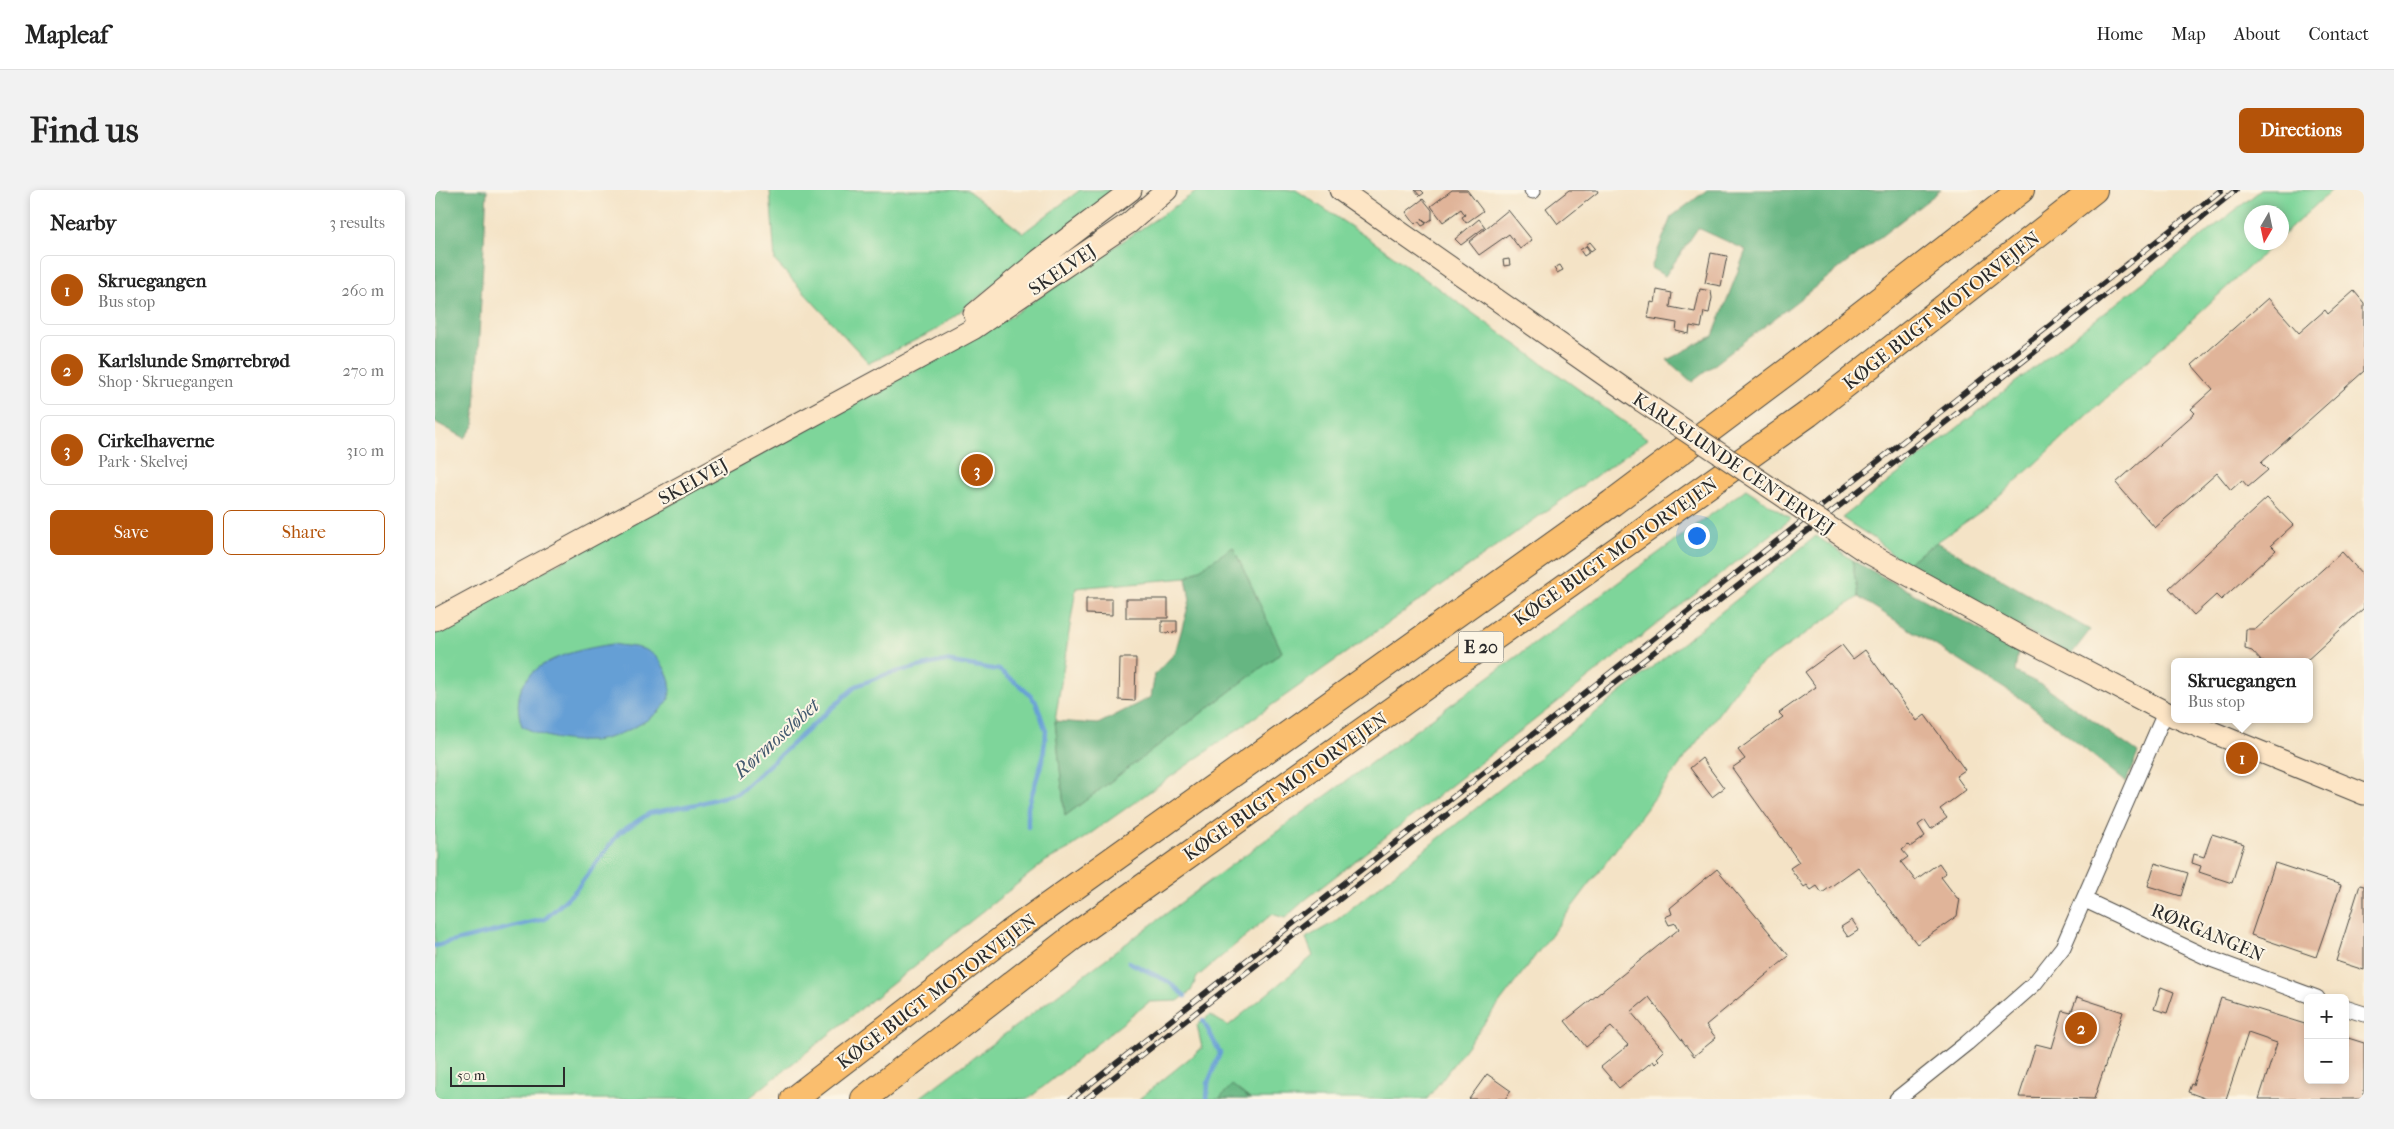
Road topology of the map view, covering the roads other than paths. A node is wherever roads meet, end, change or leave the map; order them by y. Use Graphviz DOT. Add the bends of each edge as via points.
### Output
graph roads {
  1 [pos="1131,190"];
  2 [pos="1167,190"];
  3 [pos="1340,190"];
  4 [pos="2021,190"];
  5 [pos="2094,190"];
  6 [pos="950,339"];
  7 [pos="435,620"];
  8 [pos="2171,716"];
  9 [pos="2171,721"];
  10 [pos="2188,723"];
  11 [pos="2364,794"];
  12 [pos="2085,900"];
  13 [pos="2306,994"];
  14 [pos="2349,1009"];
  15 [pos="2364,1014"];
  16 [pos="795,1099"];
  17 [pos="864,1099"];
  18 [pos="1897,1099"];
  1 -- 6 [label="street, SKELVEJ" via="1039,260 973,315"];
  2 -- 6 [label="street, SKELVEJ" via="1129,224 973,329"];
  3 -- 8 [label="street, KARLSLUNDE CENTERVEJ, bridge" via="1640,400 1863,550"];
  4 -- 16 [label="highway, KØGE BUGT MOTORVEJEN / E 20" via="1612,503 1010,933"];
  5 -- 17 [label="highway, KØGE BUGT MOTORVEJEN / E 20" via="1808,414 1073,937"];
  6 -- 7 [label="street, SKELVEJ"];
  9 -- 12 [label="street"];
  10 -- 11 [label="street, KARLSLUNDE CENTERVEJ"];
  12 -- 13 [label="street, RØRGANGEN" via="2211,958"];
  12 -- 18 [label="street" via="2063,947 2034,984"];
  14 -- 15 [label="street"];
}
